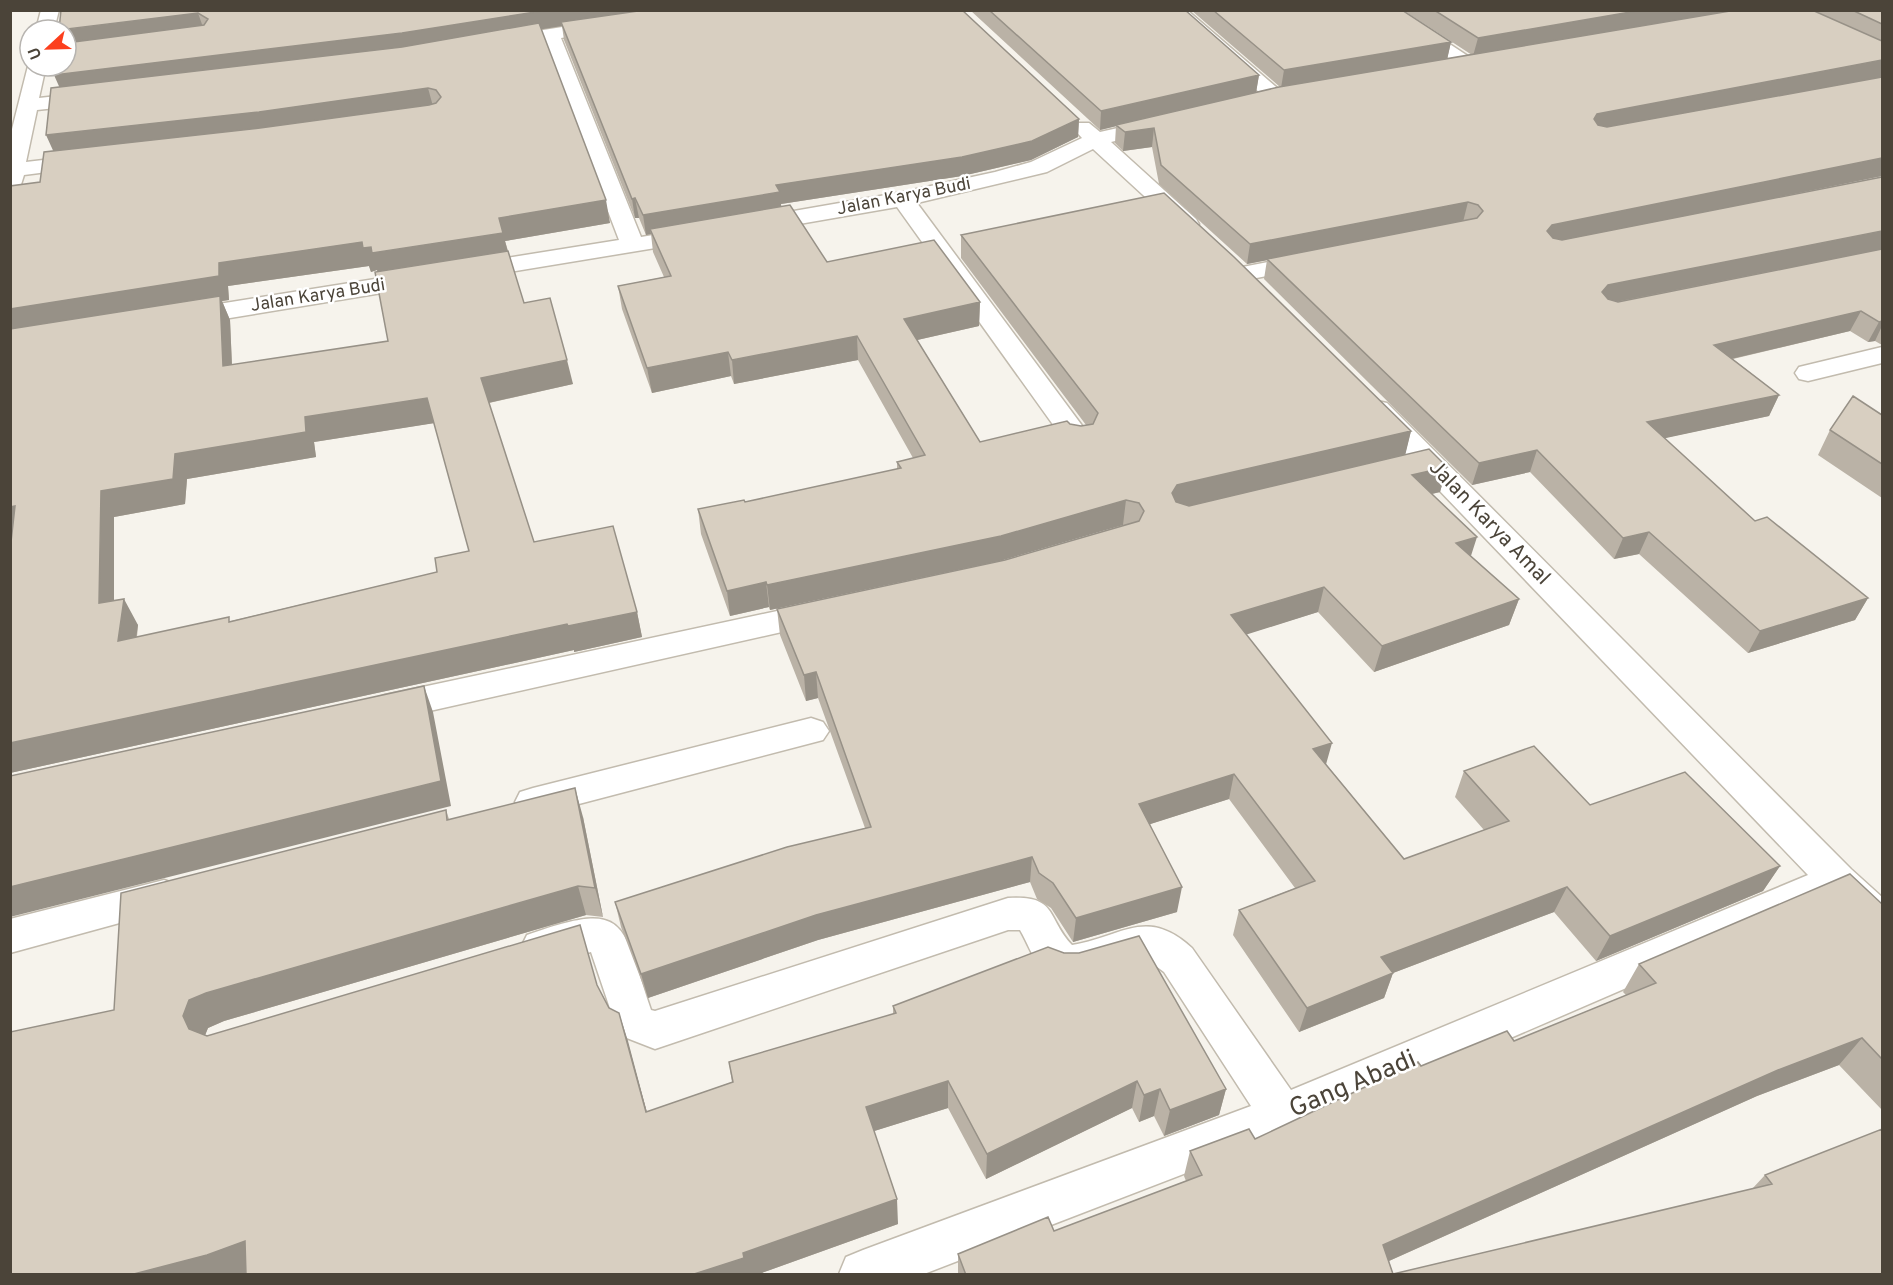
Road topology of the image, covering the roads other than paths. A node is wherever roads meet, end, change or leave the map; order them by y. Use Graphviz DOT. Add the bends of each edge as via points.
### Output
graph roads {
  1 [pos="1176,10"];
  2 [pos="1385,10"];
  3 [pos="630,22"];
  4 [pos="550,34"];
  5 [pos="484,46"];
  6 [pos="1493,60"];
  7 [pos="1470,64"];
  8 [pos="1436,70"];
  9 [pos="34,78"];
  10 [pos="1299,93"];
  11 [pos="112,95"];
  12 [pos="1276,97"];
  13 [pos="1253,102"];
  14 [pos="29,105"];
  15 [pos="1061,107"];
  16 [pos="1175,121"];
  17 [pos="1096,139"];
  18 [pos="105,159"];
  19 [pos="12,179"];
  20 [pos="903,199"];
  21 [pos="633,246"];
  22 [pos="1335,256"];
  23 [pos="1224,258"];
  24 [pos="1266,298"];
  25 [pos="163,321"];
  26 [pos="1882,355"];
  27 [pos="1808,373"];
  28 [pos="1356,388"];
  29 [pos="1079,441"];
  30 [pos="1429,461"];
  31 [pos="1395,469"];
  32 [pos="852,606"];
  33 [pos="349,716"];
  34 [pos="811,731"];
  35 [pos="498,811"];
  36 [pos="1837,880"];
  37 [pos="196,888"];
  38 [pos="1882,921"];
  39 [pos="10,936"];
  40 [pos="504,958"];
  41 [pos="1282,1115"];
  42 [pos="863,1275"];
  1 -- 12 [label="street"];
  2 -- 7 [label="street"];
  3 -- 4 [label="street"];
  4 -- 5 [label="street"];
  4 -- 21 [label="street"];
  6 -- 7 [label="street"];
  7 -- 8 [label="street"];
  9 -- 14 [label="street"];
  10 -- 12 [label="street"];
  11 -- 14 [label="street"];
  12 -- 13 [label="street"];
  14 -- 19 [label="street"];
  15 -- 17 [label="street"];
  16 -- 17 [label="street, Jalan Karya Budi"];
  17 -- 20 [label="street, Jalan Karya Budi" via="1039,167"];
  17 -- 23 [label="street"];
  18 -- 19 [label="street"];
  20 -- 21 [label="street, Jalan Karya Budi"];
  20 -- 29 [label="street"];
  21 -- 25 [label="street, Jalan Karya Budi"];
  22 -- 23 [label="street"];
  23 -- 24 [label="street"];
  26 -- 27 [label="street"];
  28 -- 30 [label="street, Jalan Karya Amal"];
  30 -- 31 [label="street"];
  30 -- 36 [label="street, Jalan Karya Amal"];
  32 -- 33 [label="street"];
  34 -- 35 [label="street"];
  36 -- 38 [label="street, Jalan Karya Amal"];
  36 -- 41 [label="street, Gang Abadi"];
  37 -- 39 [label="street"];
  40 -- 41 [label="street" via="571,938 600,934 608,942 634,1022 655,1030 1008,914 1024,913 1033,916 1055,955 1064,963 1145,941 1165,948 1178,960"];
  41 -- 42 [label="street, Gang Abadi"];
}
